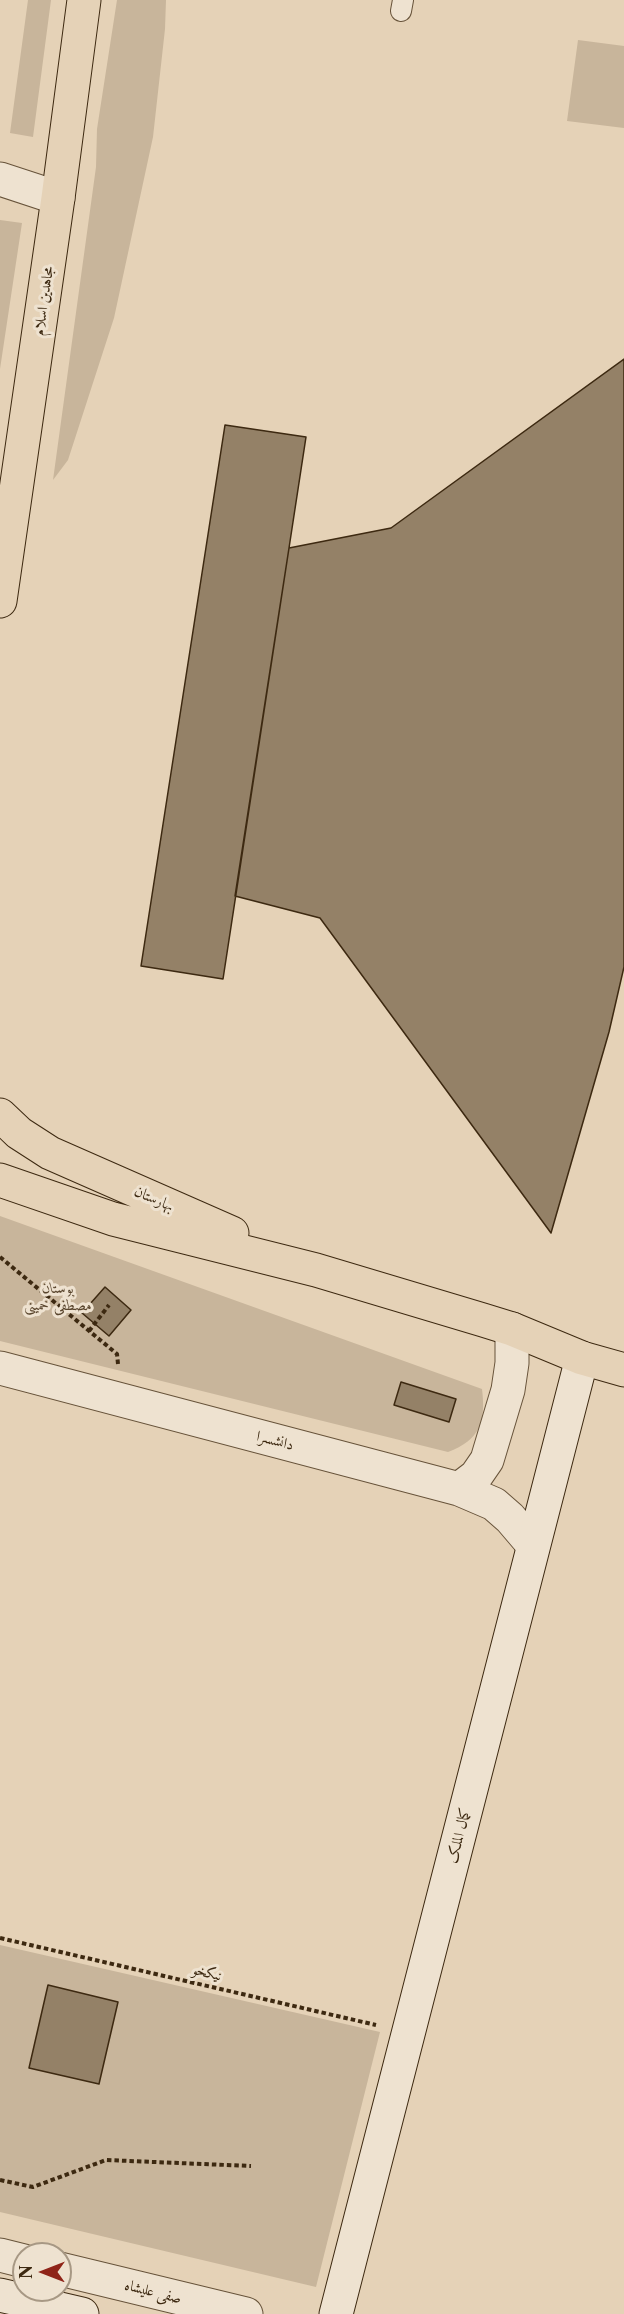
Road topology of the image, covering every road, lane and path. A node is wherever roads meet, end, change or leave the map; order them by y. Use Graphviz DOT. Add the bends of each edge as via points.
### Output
graph roads {
  1 [pos="84,0"];
  2 [pos="0,179"];
  3 [pos="58,198"];
  4 [pos="0,601"];
  5 [pos="0,1115"];
  6 [pos="0,1180"];
  7 [pos="0,1257"];
  8 [pos="316,1270"];
  9 [pos="109,1305"];
  10 [pos="512,1329"];
  11 [pos="89,1331"];
  12 [pos="582,1358"];
  13 [pos="0,1368"];
  14 [pos="624,1370"];
  15 [pos="120,1401"];
  16 [pos="459,1490"];
  17 [pos="533,1545"];
  18 [pos="0,1938"];
  19 [pos="409,2032"];
  20 [pos="250,2166"];
  21 [pos="0,2180"];
  22 [pos="72,2272"];
  23 [pos="0,2295"];
  24 [pos="82,2314"];
  25 [pos="246,2314"];
  26 [pos="336,2314"];
  1 -- 3 [label="main road, مجاهدین اسلام"];
  2 -- 3 [label="main road"];
  3 -- 4 [label="main road, مجاهدین اسلام"];
  5 -- 8 [label="main road, بهارستان" via="50,1153"];
  6 -- 8 [label="main road, بهارستان" via="113,1220"];
  7 -- 11 [label="path"];
  8 -- 10 [label="main road, بهارستان"];
  9 -- 11 [label="path"];
  10 -- 12 [label="main road, بهارستان"];
  10 -- 16 [label="main road" via="508,1390 487,1460"];
  11 -- 15 [label="path" via="117,1354"];
  12 -- 14 [label="main road, بهارستان"];
  12 -- 17 [label="main road, کمال الملک"];
  13 -- 15 [label="main road, دانشسرا"];
  15 -- 16 [label="main road, دانشسرا"];
  16 -- 17 [label="main road, دانشسرا" via="494,1504"];
  17 -- 19 [label="main road, کمال الملک"];
  18 -- 19 [label="path, نیکخو"];
  19 -- 26 [label="main road, کمال الملک"];
  20 -- 21 [label="path" via="106,2160 33,2187"];
  22 -- 25 [label="main road, صفی علیشاه"];
  23 -- 24 [label="main road"];
}
